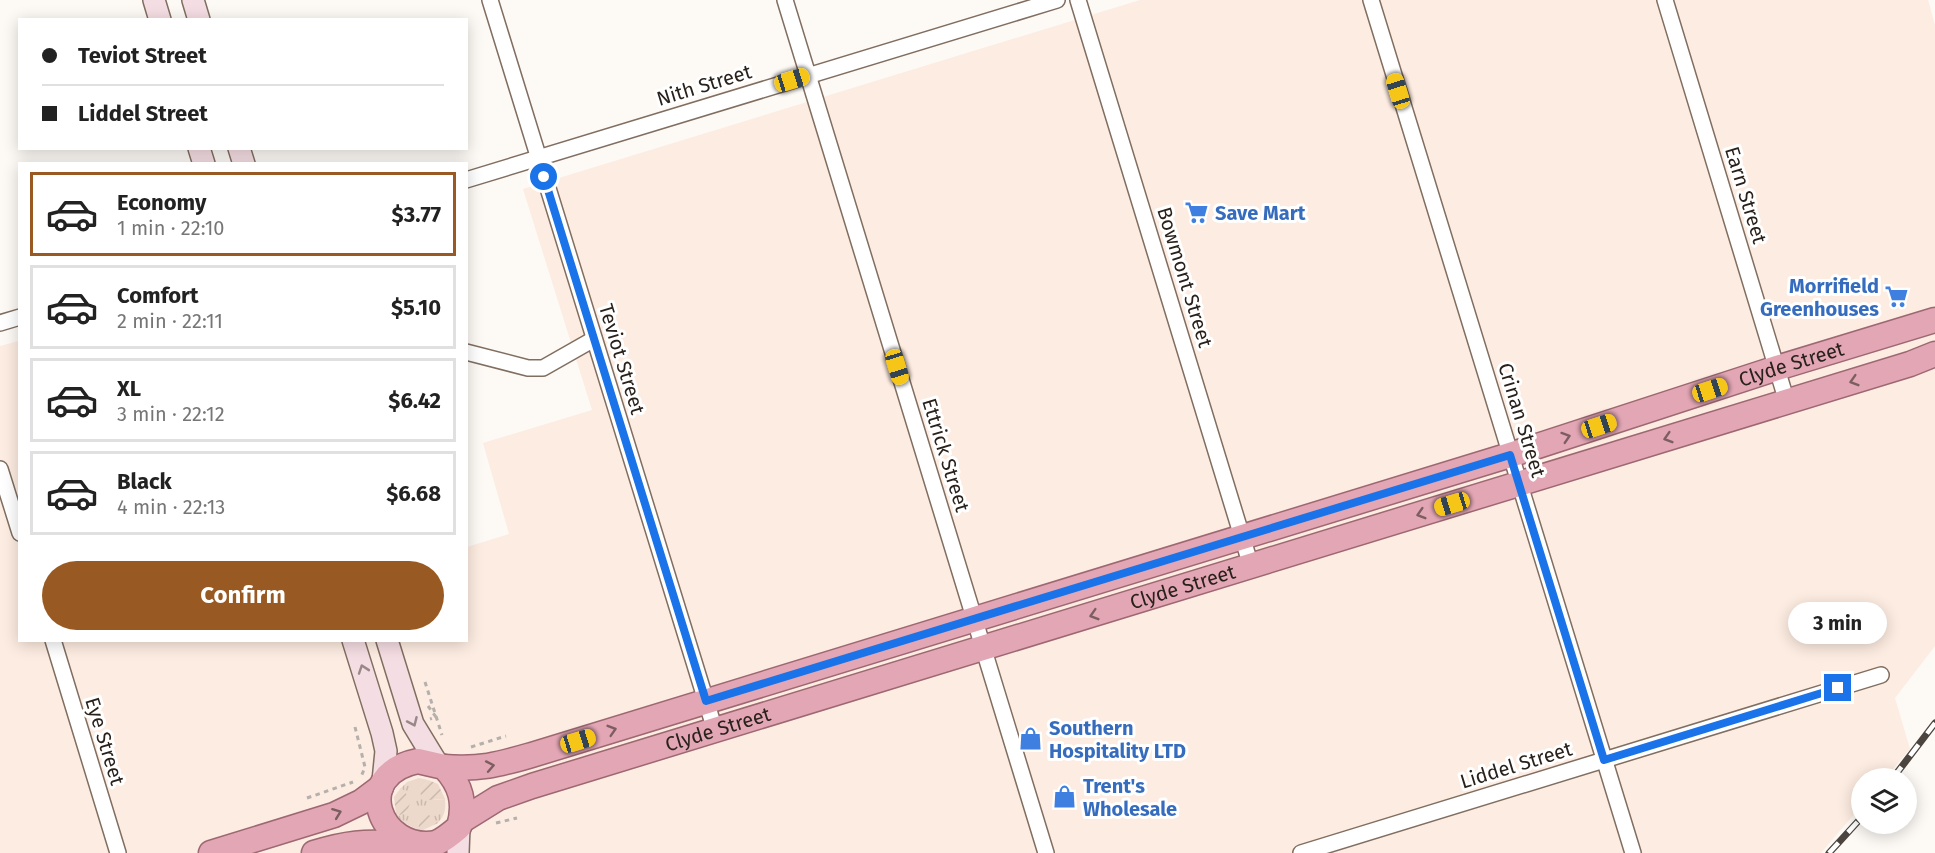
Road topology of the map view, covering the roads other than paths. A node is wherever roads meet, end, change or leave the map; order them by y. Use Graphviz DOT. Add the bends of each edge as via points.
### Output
graph roads {
  1 [pos="154,0"];
  2 [pos="193,0"];
  3 [pos="490,0"];
  4 [pos="785,0"];
  5 [pos="1057,0"];
  6 [pos="1078,0"];
  7 [pos="1371,0"];
  8 [pos="1665,0"];
  9 [pos="159,18"];
  10 [pos="198,18"];
  11 [pos="808,75"];
  12 [pos="538,158"];
  13 [pos="468,179"];
  14 [pos="18,318"];
  15 [pos="1935,320"];
  16 [pos="0,323"];
  17 [pos="594,339"];
  18 [pos="468,353"];
  19 [pos="1935,354"];
  20 [pos="1935,359"];
  21 [pos="1910,364"];
  22 [pos="1777,368"];
  23 [pos="1787,402"];
  24 [pos="1510,455"];
  25 [pos="0,469"];
  26 [pos="1519,484"];
  27 [pos="18,527"];
  28 [pos="1242,537"];
  29 [pos="1251,566"];
  30 [pos="974,619"];
  31 [pos="53,642"];
  32 [pos="354,642"];
  33 [pos="388,642"];
  34 [pos="983,649"];
  35 [pos="1881,675"];
  36 [pos="706,701"];
  37 [pos="715,730"];
  38 [pos="442,758"];
  39 [pos="1604,760"];
  40 [pos="382,784"];
  41 [pos="460,824"];
  42 [pos="404,847"];
  43 [pos="118,853"];
  44 [pos="211,853"];
  45 [pos="314,853"];
  46 [pos="458,853"];
  47 [pos="1046,853"];
  48 [pos="1301,853"];
  49 [pos="1633,853"];
  1 -- 9 [label="main road"];
  2 -- 10 [label="main road"];
  3 -- 12 [label="street, Teviot Street"];
  4 -- 11 [label="street, Ettrick Street"];
  5 -- 11 [label="street, Nith Street"];
  6 -- 28 [label="street, Bowmont Street"];
  7 -- 24 [label="street, Crinan Street"];
  8 -- 22 [label="street, Earn Street"];
  11 -- 12 [label="street, Nith Street"];
  11 -- 30 [label="street, Ettrick Street"];
  12 -- 13 [label="street, Nith Street"];
  12 -- 17 [label="street, Teviot Street"];
  14 -- 16 [label="street"];
  15 -- 22 [label="highway, Clyde Street"];
  17 -- 18 [label="street" via="543,368 528,368"];
  17 -- 36 [label="street, Teviot Street"];
  19 -- 21 [label="highway, Clyde Street"];
  20 -- 21 [label="main road, Clyde Street"];
  21 -- 23 [label="highway, Clyde Street, one-way"];
  22 -- 23 [label="street, Earn Street"];
  24 -- 22 [label="highway, Clyde Street, one-way"];
  23 -- 26 [label="highway, Clyde Street, one-way"];
  24 -- 26 [label="street, Crinan Street"];
  24 -- 28 [label="highway, Clyde Street"];
  25 -- 27 [label="street"];
  26 -- 29 [label="highway, Clyde Street, one-way"];
  26 -- 39 [label="street, Crinan Street"];
  28 -- 29 [label="street, Bowmont Street"];
  28 -- 30 [label="highway, Clyde Street"];
  29 -- 34 [label="highway, Clyde Street, one-way"];
  30 -- 34 [label="street, Ettrick Street"];
  30 -- 36 [label="highway, Clyde Street"];
  31 -- 43 [label="street, Eye Street"];
  40 -- 32 [label="main road, one-way" via="386,751"];
  33 -- 38 [label="main road, one-way" via="413,724"];
  34 -- 37 [label="highway, Clyde Street"];
  34 -- 47 [label="street, Ettrick Street"];
  35 -- 39 [label="street, Liddel Street"];
  36 -- 37 [label="street, Teviot Street"];
  38 -- 36 [label="highway, Clyde Street, one-way" via="468,769 489,767"];
  37 -- 41 [label="highway, Clyde Street" via="522,789 498,798"];
  38 -- 40 [label="highway, Clyde Street" via="407,763"];
  38 -- 41 [label="highway" via="463,799"];
  39 -- 48 [label="street, Liddel Street"];
  39 -- 49 [label="street, Crinan Street"];
  40 -- 42 [label="highway" via="378,809 381,821"];
  44 -- 40 [label="highway, Clyde Street, one-way" via="334,815"];
  41 -- 42 [label="highway, Clyde Street" via="437,843"];
  41 -- 46 [label="main road"];
  42 -- 45 [label="highway, Clyde Street" via="366,842"];
}
